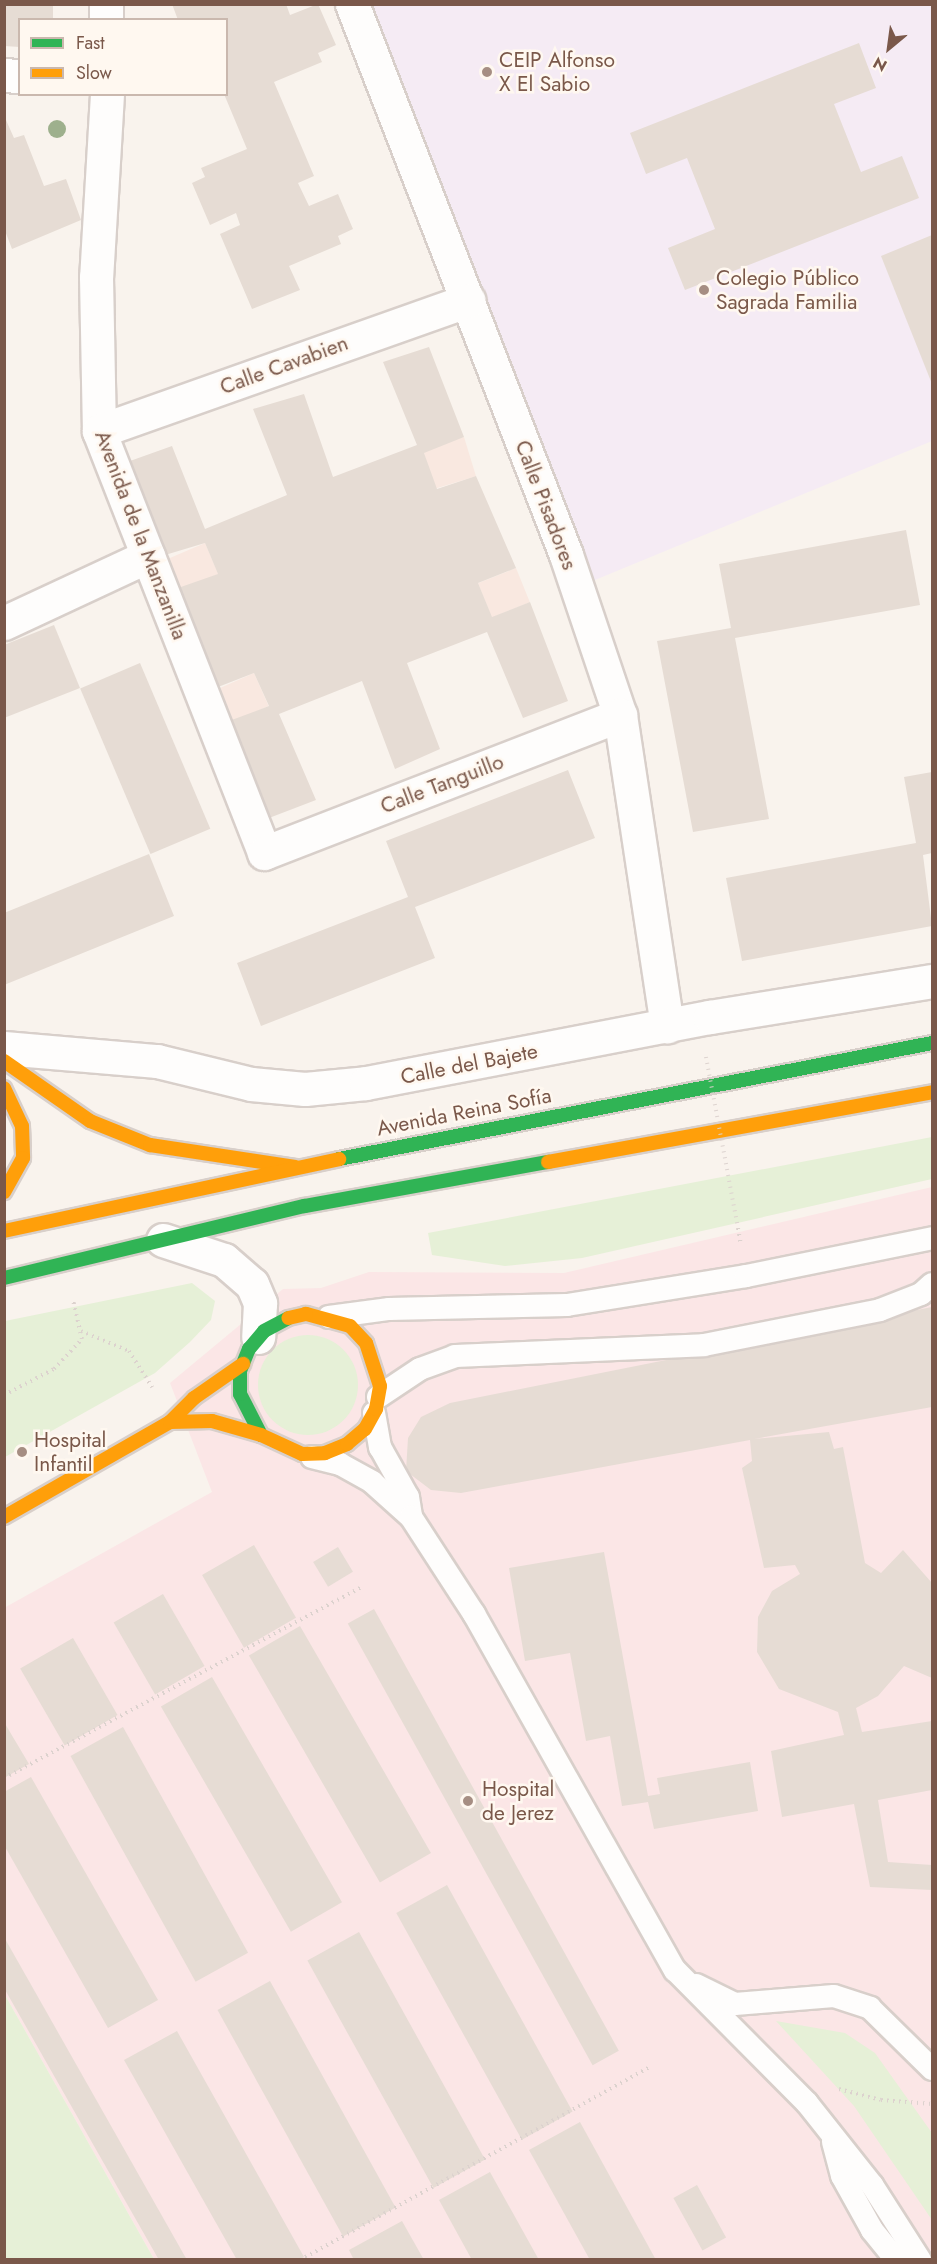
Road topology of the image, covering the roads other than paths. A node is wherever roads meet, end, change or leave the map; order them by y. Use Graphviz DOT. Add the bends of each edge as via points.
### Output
graph roads {
  1 [pos="352,4"];
  2 [pos="107,96"];
  3 [pos="468,300"];
  4 [pos="99,431"];
  5 [pos="148,556"];
  6 [pos="4,623"];
  7 [pos="620,715"];
  8 [pos="264,854"];
  9 [pos="933,981"];
  10 [pos="667,1026"];
  11 [pos="933,1043"];
  12 [pos="4,1048"];
  13 [pos="4,1061"];
  14 [pos="4,1088"];
  15 [pos="933,1092"];
  16 [pos="297,1167"];
  17 [pos="4,1192"];
  18 [pos="4,1231"];
  19 [pos="933,1238"];
  20 [pos="163,1240"];
  21 [pos="4,1278"];
  22 [pos="933,1284"];
  23 [pos="328,1317"];
  24 [pos="251,1351"];
  25 [pos="376,1405"];
  26 [pos="170,1422"];
  27 [pos="261,1435"];
  28 [pos="302,1455"];
  29 [pos="4,1517"];
  30 [pos="411,1517"];
  31 [pos="675,1970"];
  32 [pos="933,2069"];
  33 [pos="830,2132"];
  34 [pos="896,2259"];
  35 [pos="920,2259"];
  1 -- 3 [label="street, Calle Pisadores"];
  2 -- 4 [label="street, Avenida de la Manzanilla" via="96,277"];
  3 -- 4 [label="street, Calle Cavabien"];
  3 -- 7 [label="street, Calle Pisadores" via="566,555"];
  4 -- 5 [label="street, Avenida de la Manzanilla"];
  5 -- 6 [label="street"];
  5 -- 8 [label="street, Avenida de la Manzanilla"];
  7 -- 8 [label="street, Calle Tanguillo"];
  7 -- 10 [label="street, Calle Pisadores"];
  9 -- 10 [label="street, Calle del Bajete"];
  10 -- 12 [label="street, Calle del Bajete" via="366,1083 306,1089 251,1084 157,1061"];
  11 -- 16 [label="main road, Avenida Reina Sofía"];
  13 -- 16 [label="main road" via="90,1121 150,1145"];
  14 -- 17 [label="main road" via="22,1126 23,1158"];
  15 -- 20 [label="main road" via="305,1206"];
  16 -- 18 [label="main road, Avenida Reina Sofía"];
  19 -- 23 [label="lane" via="746,1276 567,1305 411,1308"];
  20 -- 21 [label="main road"];
  20 -- 24 [label="street" via="224,1260 252,1284 260,1303"];
  22 -- 25 [label="lane" via="921,1294 880,1310 704,1345 455,1356 420,1369"];
  23 -- 24 [label="main road" via="306,1314 283,1319"];
  23 -- 25 [label="main road" via="350,1326 366,1342 377,1364"];
  24 -- 26 [label="main road"];
  24 -- 27 [label="main road" via="240,1394"];
  25 -- 28 [label="main road" via="364,1429 347,1444 326,1453"];
  25 -- 30 [label="lane" via="380,1447 408,1497"];
  26 -- 27 [label="main road" via="212,1421"];
  26 -- 29 [label="main road"];
  27 -- 28 [label="main road"];
  28 -- 30 [label="lane" via="356,1472"];
  30 -- 31 [label="lane" via="474,1614"];
  31 -- 32 [label="lane" via="707,1993 735,2004 834,1996 870,2008"];
  31 -- 33 [label="lane" via="807,2103"];
  33 -- 34 [label="lane" via="842,2176 872,2230"];
  33 -- 35 [label="lane" via="872,2185"];
}
